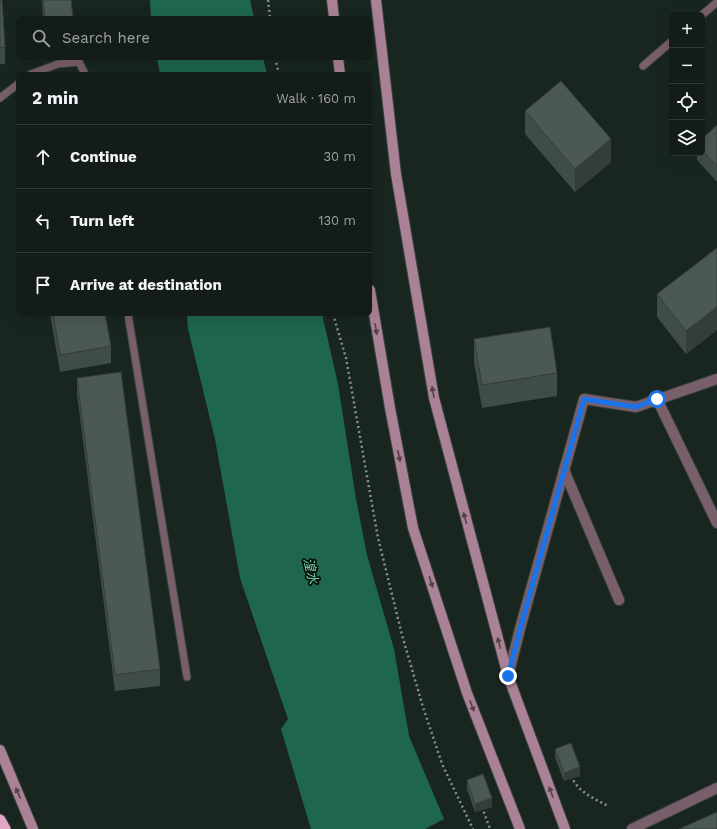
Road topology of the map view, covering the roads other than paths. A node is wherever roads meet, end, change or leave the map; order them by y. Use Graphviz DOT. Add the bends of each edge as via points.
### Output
graph roads {
  1 [pos="332,0"];
  2 [pos="376,0"];
  3 [pos="717,2"];
  4 [pos="705,12"];
  5 [pos="334,16"];
  6 [pos="669,44"];
  7 [pos="338,60"];
  8 [pos="643,66"];
  9 [pos="36,72"];
  10 [pos="84,72"];
  11 [pos="340,72"];
  12 [pos="16,86"];
  13 [pos="0,98"];
  14 [pos="372,302"];
  15 [pos="128,316"];
  16 [pos="717,379"];
  17 [pos="657,399"];
  18 [pos="564,470"];
  19 [pos="717,523"];
  20 [pos="619,600"];
  21 [pos="508,676"];
  22 [pos="187,677"];
  23 [pos="0,750"];
  24 [pos="717,788"];
  25 [pos="0,820"];
  26 [pos="5,829"];
  27 [pos="33,829"];
  28 [pos="520,829"];
  29 [pos="565,829"];
  30 [pos="632,829"];
  1 -- 5 [label="main road"];
  21 -- 2 [label="main road, one-way" via="434,398 396,174"];
  3 -- 4 [label="lane"];
  6 -- 8 [label="lane"];
  7 -- 11 [label="main road"];
  9 -- 10 [label="lane" via="58,64 79,62"];
  12 -- 13 [label="lane"];
  14 -- 28 [label="main road, one-way" via="414,528 467,693"];
  15 -- 22 [label="lane"];
  16 -- 17 [label="street"];
  17 -- 18 [label="street" via="636,407 584,399"];
  17 -- 19 [label="street"];
  18 -- 20 [label="street"];
  18 -- 21 [label="street"];
  29 -- 21 [label="main road, one-way"];
  27 -- 23 [label="main road, one-way"];
  24 -- 30 [label="street"];
  25 -- 26 [label="highway"];
}
